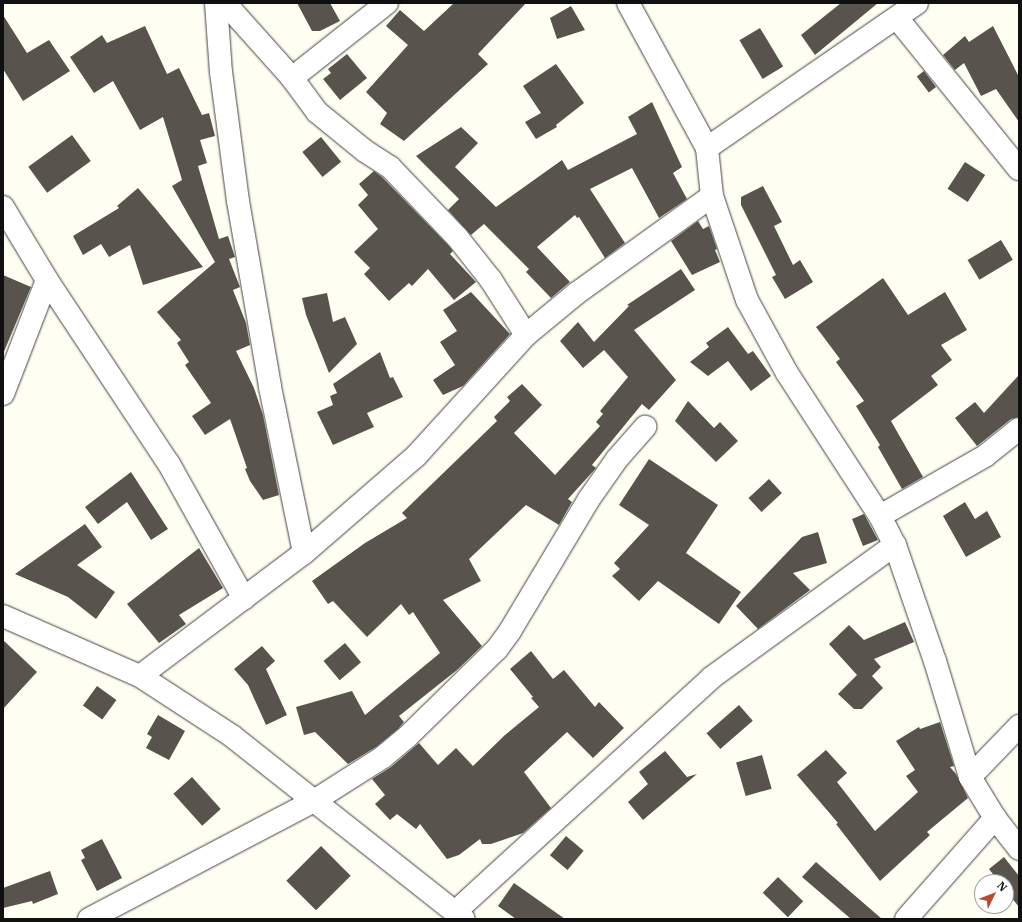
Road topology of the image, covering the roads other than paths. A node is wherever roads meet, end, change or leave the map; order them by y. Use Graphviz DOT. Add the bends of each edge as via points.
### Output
graph roads {
  1 [pos="216,3"];
  2 [pos="225,3"];
  3 [pos="387,3"];
  4 [pos="628,3"];
  5 [pos="917,3"];
  6 [pos="897,18"];
  7 [pos="292,78"];
  8 [pos="707,148"];
  9 [pos="1019,169"];
  10 [pos="712,196"];
  11 [pos="3,207"];
  12 [pos="47,280"];
  13 [pos="526,335"];
  14 [pos="3,394"];
  15 [pos="645,427"];
  16 [pos="1019,429"];
  17 [pos="880,516"];
  18 [pos="895,546"];
  19 [pos="304,553"];
  20 [pos="244,599"];
  21 [pos="3,616"];
  22 [pos="140,676"];
  23 [pos="1019,726"];
  24 [pos="970,777"];
  25 [pos="314,801"];
  26 [pos="995,818"];
  27 [pos="1019,849"];
  28 [pos="459,915"];
  29 [pos="89,919"];
  30 [pos="906,919"];
  1 -- 19 [label="street" via="220,72 238,201 270,387"];
  2 -- 7 [label="street"];
  3 -- 7 [label="street"];
  4 -- 8 [label="street"];
  5 -- 6 [label="street"];
  6 -- 8 [label="street"];
  6 -- 9 [label="street"];
  7 -- 13 [label="street" via="317,112 365,152 390,167 457,237 491,280"];
  8 -- 10 [label="street"];
  10 -- 13 [label="street" via="577,292"];
  10 -- 17 [label="street" via="747,300 761,328 787,373"];
  11 -- 12 [label="street"];
  12 -- 14 [label="street"];
  12 -- 20 [label="street" via="169,464"];
  13 -- 19 [label="street" via="416,456"];
  15 -- 25 [label="street" via="617,459 589,499 510,631 496,648 406,738 383,757"];
  16 -- 17 [label="street" via="985,456"];
  17 -- 18 [label="street"];
  18 -- 24 [label="street" via="935,661"];
  18 -- 28 [label="street" via="710,678"];
  19 -- 20 [label="street"];
  20 -- 22 [label="street"];
  21 -- 22 [label="street"];
  22 -- 25 [label="street" via="232,736"];
  23 -- 24 [label="street"];
  24 -- 26 [label="street"];
  25 -- 28 [label="street"];
  25 -- 29 [label="street"];
  26 -- 27 [label="street"];
  26 -- 30 [label="street"];
}
